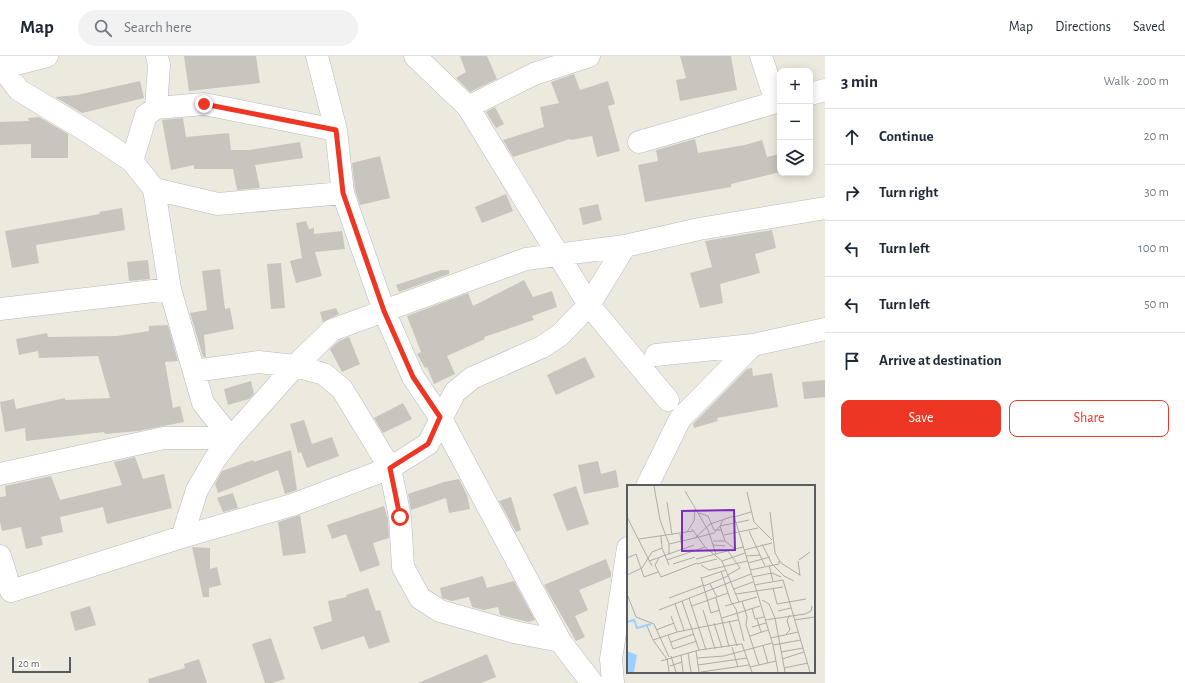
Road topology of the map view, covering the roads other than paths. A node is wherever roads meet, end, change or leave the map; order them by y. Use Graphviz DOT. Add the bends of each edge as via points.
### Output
graph roads {
  1 [pos="47,56"];
  2 [pos="157,56"];
  3 [pos="318,56"];
  4 [pos="415,56"];
  5 [pos="589,56"];
  6 [pos="762,56"];
  7 [pos="0,67"];
  8 [pos="825,90"];
  9 [pos="813,93"];
  10 [pos="777,98"];
  11 [pos="777,101"];
  12 [pos="468,107"];
  13 [pos="156,108"];
  14 [pos="336,130"];
  15 [pos="639,142"];
  16 [pos="132,161"];
  17 [pos="154,189"];
  18 [pos="343,193"];
  19 [pos="825,208"];
  20 [pos="625,246"];
  21 [pos="557,254"];
  22 [pos="170,289"];
  23 [pos="589,305"];
  24 [pos="0,309"];
  25 [pos="384,311"];
  26 [pos="825,329"];
  27 [pos="752,345"];
  28 [pos="656,355"];
  29 [pos="295,366"];
  30 [pos="194,371"];
  31 [pos="668,400"];
  32 [pos="440,417"];
  33 [pos="231,438"];
  34 [pos="390,468"];
  35 [pos="0,474"];
  36 [pos="647,485"];
  37 [pos="182,537"];
  38 [pos="627,555"];
  39 [pos="0,556"];
  40 [pos="3,578"];
  41 [pos="560,641"];
  42 [pos="592,683"];
  43 [pos="613,683"];
  1 -- 7 [label="street"];
  2 -- 13 [label="street" via="159,65"];
  3 -- 14 [label="street"];
  4 -- 12 [label="street"];
  5 -- 12 [label="street" via="534,74"];
  6 -- 10 [label="street"];
  7 -- 16 [label="street" via="19,90"];
  8 -- 9 [label="street"];
  11 -- 15 [label="street"];
  12 -- 21 [label="street"];
  13 -- 14 [label="street" via="204,104"];
  13 -- 16 [label="street" via="146,115"];
  14 -- 18 [label="street"];
  16 -- 17 [label="street"];
  17 -- 18 [label="street" via="218,204"];
  17 -- 22 [label="street"];
  18 -- 25 [label="street"];
  19 -- 20 [label="street" via="699,229"];
  20 -- 21 [label="street"];
  20 -- 23 [label="street"];
  21 -- 23 [label="street"];
  21 -- 25 [label="street" via="526,259"];
  22 -- 24 [label="street"];
  22 -- 30 [label="street"];
  23 -- 31 [label="street"];
  23 -- 32 [label="street" via="560,335 542,347 472,378 455,392"];
  25 -- 29 [label="street" via="332,330"];
  25 -- 32 [label="street" via="413,377"];
  26 -- 27 [label="street"];
  27 -- 28 [label="street"];
  27 -- 36 [label="street" via="680,419"];
  29 -- 30 [label="street" via="259,362"];
  29 -- 33 [label="street"];
  29 -- 34 [label="street" via="324,374 342,389"];
  30 -- 33 [label="street" via="203,402"];
  32 -- 34 [label="street" via="428,444"];
  32 -- 41 [label="street"];
  33 -- 35 [label="street" via="164,438"];
  33 -- 37 [label="street" via="197,490"];
  34 -- 37 [label="street" via="292,505"];
  34 -- 41 [label="street" via="400,517 403,567 420,598 440,611 514,632"];
  37 -- 40 [label="street" via="11,591"];
  38 -- 43 [label="street" via="611,659"];
  39 -- 40 [label="street"];
  41 -- 42 [label="street"];
}
